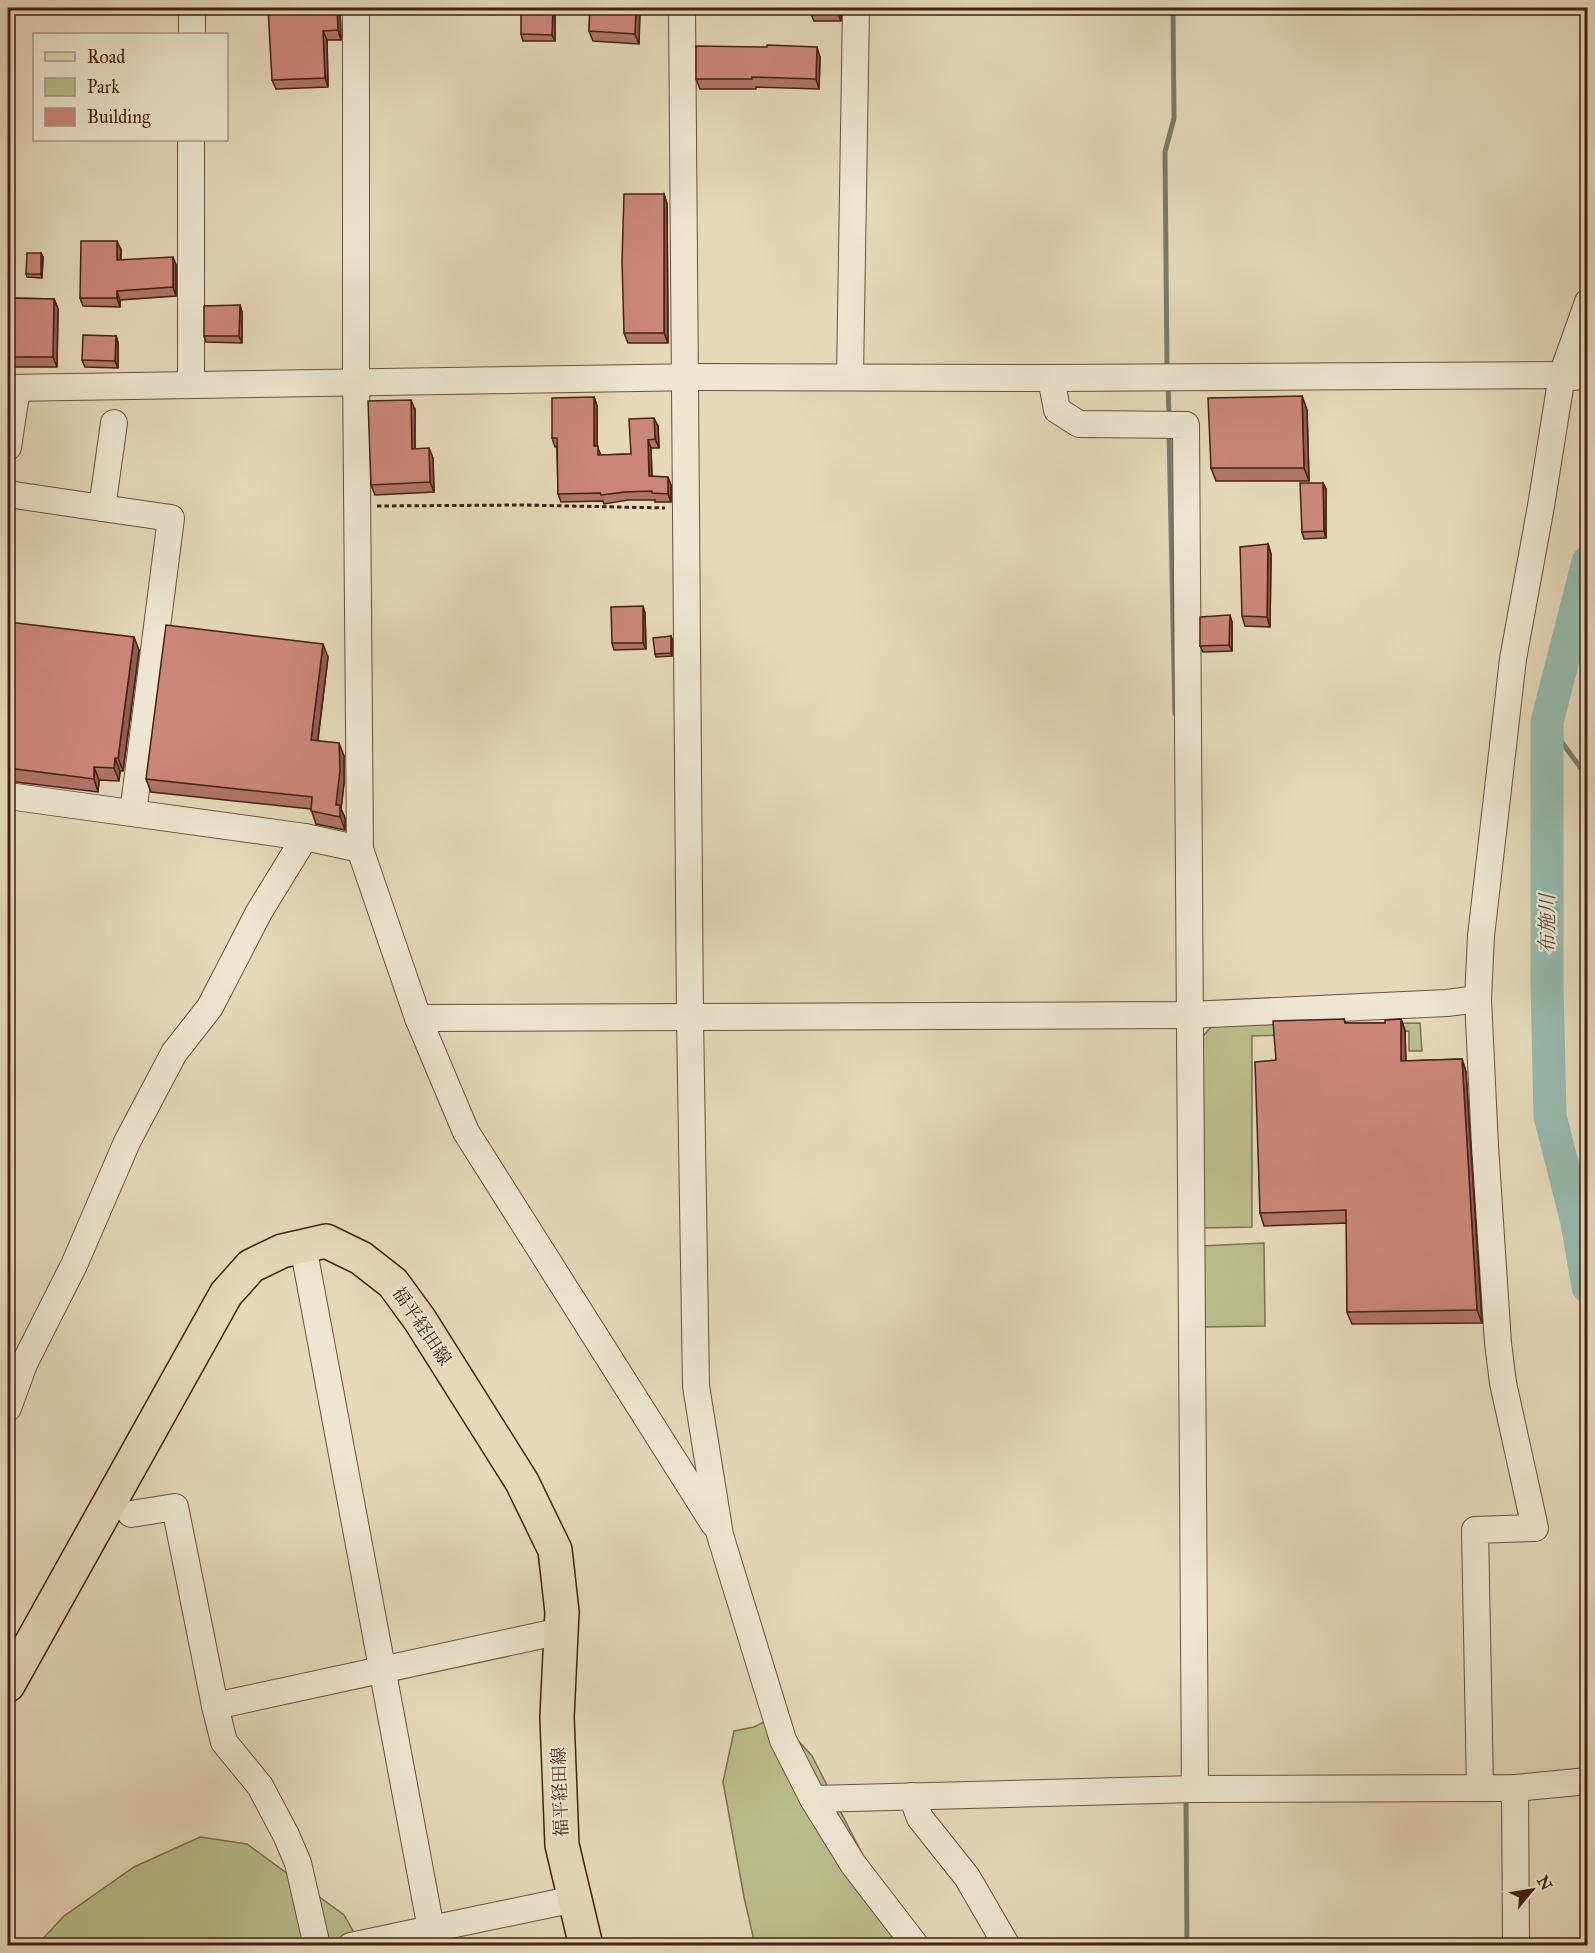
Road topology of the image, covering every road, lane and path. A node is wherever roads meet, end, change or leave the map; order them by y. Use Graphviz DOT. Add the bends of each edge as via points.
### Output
graph roads {
  1 [pos="192,8"];
  2 [pos="356,8"];
  3 [pos="682,8"];
  4 [pos="856,8"];
  5 [pos="192,33"];
  6 [pos="191,141"];
  7 [pos="1587,302"];
  8 [pos="1575,376"];
  9 [pos="686,377"];
  10 [pos="850,377"];
  11 [pos="1051,378"];
  12 [pos="357,382"];
  13 [pos="191,384"];
  14 [pos="12,388"];
  15 [pos="114,423"];
  16 [pos="8,447"];
  17 [pos="8,494"];
  18 [pos="358,506"];
  19 [pos="102,508"];
  20 [pos="686,508"];
  21 [pos="8,796"];
  22 [pos="133,813"];
  23 [pos="305,837"];
  24 [pos="360,849"];
  25 [pos="1478,999"];
  26 [pos="1189,1015"];
  27 [pos="418,1018"];
  28 [pos="690,1018"];
  29 [pos="303,1246"];
  30 [pos="8,1408"];
  31 [pos="131,1514"];
  32 [pos="720,1535"];
  33 [pos="561,1631"];
  34 [pos="381,1670"];
  35 [pos="8,1685"];
  36 [pos="215,1706"];
  37 [pos="1587,1781"];
  38 [pos="1480,1787"];
  39 [pos="1515,1788"];
  40 [pos="1195,1789"];
  41 [pos="912,1796"];
  42 [pos="813,1799"];
  43 [pos="575,1899"];
  44 [pos="431,1929"];
  45 [pos="317,1946"];
  46 [pos="351,1946"];
  47 [pos="586,1946"];
  48 [pos="916,1946"];
  49 [pos="1007,1946"];
  50 [pos="1516,1946"];
  1 -- 5 [label="street"];
  2 -- 12 [label="street"];
  3 -- 9 [label="street"];
  4 -- 10 [label="street"];
  6 -- 13 [label="street"];
  7 -- 8 [label="street"];
  8 -- 11 [label="street"];
  8 -- 25 [label="street" via="1541,506 1513,659 1481,936"];
  9 -- 10 [label="street"];
  9 -- 12 [label="street"];
  9 -- 20 [label="street"];
  10 -- 11 [label="street"];
  11 -- 26 [label="street" via="1057,410 1079,424 1186,425"];
  12 -- 13 [label="street"];
  12 -- 18 [label="street"];
  13 -- 14 [label="street"];
  14 -- 16 [label="street"];
  15 -- 19 [label="street"];
  17 -- 19 [label="street"];
  18 -- 20 [label="path"];
  18 -- 24 [label="street"];
  19 -- 22 [label="street" via="171,518"];
  20 -- 28 [label="street"];
  21 -- 22 [label="street"];
  22 -- 23 [label="street"];
  23 -- 24 [label="street"];
  23 -- 30 [label="street" via="259,912 210,1007 174,1053 127,1142 74,1265 24,1364"];
  24 -- 27 [label="street"];
  25 -- 26 [label="street"];
  25 -- 38 [label="street" via="1498,1343 1535,1528 1475,1530"];
  26 -- 28 [label="street"];
  26 -- 40 [label="street"];
  27 -- 28 [label="street"];
  27 -- 32 [label="street" via="466,1132"];
  28 -- 32 [label="street" via="696,1386"];
  29 -- 33 [label="main road, 福平経田線" via="326,1241 361,1258 393,1283 420,1320 522,1482 555,1550"];
  29 -- 34 [label="street"];
  29 -- 35 [label="main road, 福平経田線" via="282,1251 252,1266 226,1294"];
  31 -- 36 [label="street" via="175,1507"];
  32 -- 42 [label="street" via="783,1740"];
  33 -- 34 [label="street"];
  33 -- 43 [label="main road, 福平経田線" via="557,1717 562,1845"];
  34 -- 36 [label="street"];
  34 -- 44 [label="street"];
  36 -- 45 [label="street" via="224,1742 260,1786 298,1863"];
  37 -- 39 [label="street"];
  38 -- 39 [label="street"];
  38 -- 40 [label="street"];
  39 -- 50 [label="street"];
  40 -- 41 [label="street"];
  41 -- 42 [label="street"];
  41 -- 49 [label="street" via="920,1818 967,1877"];
  42 -- 48 [label="street" via="854,1864"];
  43 -- 44 [label="street"];
  43 -- 47 [label="main road, 福平経田線"];
  44 -- 46 [label="street"];
}
